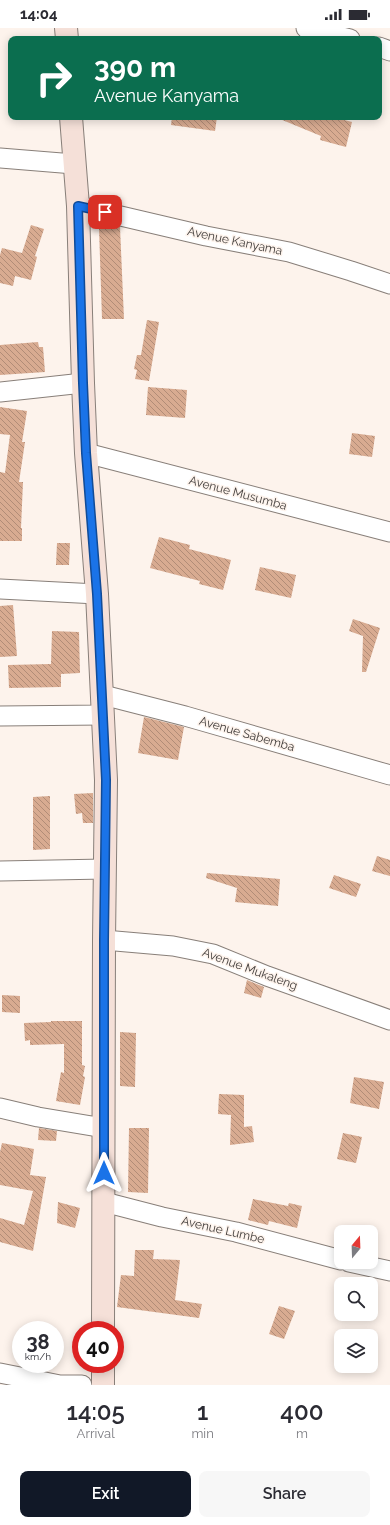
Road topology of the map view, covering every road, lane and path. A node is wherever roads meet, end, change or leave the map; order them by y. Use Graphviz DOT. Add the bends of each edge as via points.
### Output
graph roads {
  1 [pos="306,28"];
  2 [pos="338,36"];
  3 [pos="71,120"];
  4 [pos="0,158"];
  5 [pos="74,164"];
  6 [pos="78,206"];
  7 [pos="390,284"];
  8 [pos="83,383"];
  9 [pos="0,392"];
  10 [pos="86,453"];
  11 [pos="390,532"];
  12 [pos="0,589"];
  13 [pos="97,594"];
  14 [pos="103,705"];
  15 [pos="0,716"];
  16 [pos="390,775"];
  17 [pos="105,869"];
  18 [pos="0,871"];
  19 [pos="104,940"];
  20 [pos="390,1020"];
  21 [pos="0,1108"];
  22 [pos="104,1128"];
  23 [pos="104,1202"];
  24 [pos="334,1258"];
  25 [pos="378,1268"];
  26 [pos="390,1271"];
  27 [pos="104,1321"];
  28 [pos="0,1373"];
  29 [pos="103,1373"];
  30 [pos="82,1385"];
  31 [pos="103,1385"];
  1 -- 2 [label="street"];
  3 -- 5 [label="street"];
  4 -- 5 [label="street"];
  5 -- 6 [label="street"];
  6 -- 7 [label="street, Avenue Kanyama" via="206,236 289,252"];
  6 -- 8 [label="street"];
  8 -- 9 [label="street"];
  8 -- 10 [label="street"];
  10 -- 11 [label="street, Avenue Musumba"];
  10 -- 13 [label="street"];
  12 -- 13 [label="street"];
  13 -- 14 [label="street"];
  14 -- 15 [label="street, Avenue Sabemba"];
  14 -- 16 [label="street, Avenue Sabemba" via="185,716"];
  14 -- 17 [label="street" via="106,780"];
  17 -- 18 [label="street"];
  17 -- 19 [label="street"];
  19 -- 20 [label="street, Avenue Mukaleng" via="173,946 213,954"];
  19 -- 22 [label="street"];
  21 -- 22 [label="street"];
  22 -- 23 [label="street"];
  23 -- 24 [label="street, Avenue Lumbe" via="236,1232"];
  23 -- 27 [label="street"];
  25 -- 26 [label="street"];
  28 -- 30 [label="street" via="60,1384"];
  29 -- 31 [label="street"];
}
